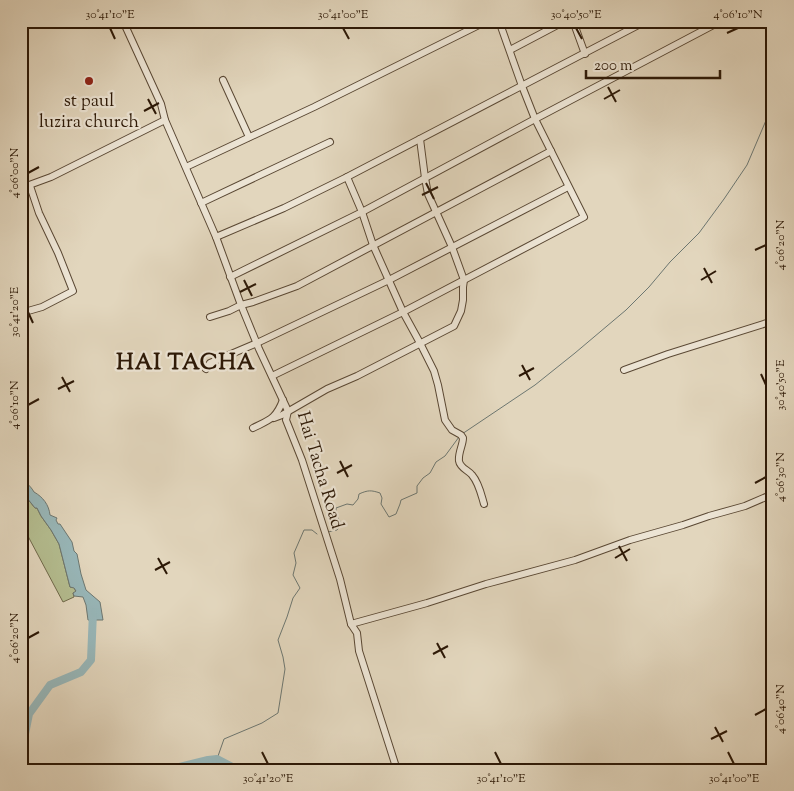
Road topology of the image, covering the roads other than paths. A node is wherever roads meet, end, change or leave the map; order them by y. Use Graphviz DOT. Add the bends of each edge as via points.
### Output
graph roads {
  1 [pos="123,21"];
  2 [pos="487,21"];
  3 [pos="499,21"];
  4 [pos="565,21"];
  5 [pos="573,21"];
  6 [pos="646,21"];
  7 [pos="721,21"];
  8 [pos="714,23"];
  9 [pos="637,24"];
  10 [pos="510,50"];
  11 [pos="584,54"];
  12 [pos="223,80"];
  13 [pos="522,86"];
  14 [pos="535,119"];
  15 [pos="165,120"];
  16 [pos="250,137"];
  17 [pos="420,139"];
  18 [pos="330,142"];
  19 [pos="551,151"];
  20 [pos="186,168"];
  21 [pos="346,178"];
  22 [pos="425,178"];
  23 [pos="30,186"];
  24 [pos="568,187"];
  25 [pos="21,188"];
  26 [pos="201,203"];
  27 [pos="362,212"];
  28 [pos="436,212"];
  29 [pos="216,238"];
  30 [pos="372,245"];
  31 [pos="452,247"];
  32 [pos="230,277"];
  33 [pos="389,280"];
  34 [pos="464,280"];
  35 [pos="241,305"];
  36 [pos="403,312"];
  37 [pos="21,313"];
  38 [pos="210,317"];
  39 [pos="773,321"];
  40 [pos="257,343"];
  41 [pos="420,343"];
  42 [pos="206,369"];
  43 [pos="624,370"];
  44 [pos="272,376"];
  45 [pos="283,400"];
  46 [pos="288,411"];
  47 [pos="274,418"];
  48 [pos="253,428"];
  49 [pos="773,494"];
  50 [pos="484,504"];
  51 [pos="351,624"];
  52 [pos="397,770"];
  1 -- 15 [label="street, Hai Tacha Road"];
  2 -- 16 [label="street"];
  3 -- 10 [label="street"];
  4 -- 10 [label="street"];
  5 -- 11 [label="street"];
  6 -- 9 [label="street"];
  7 -- 8 [label="street"];
  8 -- 14 [label="street"];
  9 -- 11 [label="street"];
  10 -- 13 [label="street"];
  11 -- 13 [label="street"];
  12 -- 16 [label="street"];
  13 -- 14 [label="street"];
  13 -- 17 [label="street"];
  14 -- 19 [label="street"];
  14 -- 22 [label="street"];
  15 -- 20 [label="street, Hai Tacha Road"];
  15 -- 23 [label="street"];
  16 -- 20 [label="street"];
  17 -- 21 [label="street"];
  17 -- 22 [label="street"];
  18 -- 26 [label="street"];
  19 -- 24 [label="street"];
  19 -- 28 [label="street"];
  20 -- 26 [label="street, Hai Tacha Road"];
  21 -- 27 [label="street"];
  21 -- 29 [label="street"];
  22 -- 27 [label="street"];
  22 -- 28 [label="street"];
  23 -- 25 [label="street"];
  23 -- 37 [label="street" via="73,291"];
  24 -- 31 [label="street"];
  24 -- 34 [label="street" via="584,217"];
  26 -- 29 [label="street, Hai Tacha Road"];
  27 -- 30 [label="street"];
  27 -- 32 [label="street"];
  28 -- 30 [label="street"];
  28 -- 31 [label="street"];
  29 -- 32 [label="street, Hai Tacha Road"];
  30 -- 33 [label="street"];
  30 -- 35 [label="street" via="297,286"];
  31 -- 33 [label="street"];
  31 -- 34 [label="street"];
  32 -- 35 [label="street, Hai Tacha Road"];
  33 -- 36 [label="street"];
  33 -- 40 [label="street"];
  34 -- 36 [label="street"];
  34 -- 41 [label="street" via="461,311 454,326"];
  35 -- 38 [label="street"];
  35 -- 40 [label="street, Hai Tacha Road"];
  36 -- 41 [label="street"];
  36 -- 44 [label="street"];
  39 -- 43 [label="street"];
  40 -- 42 [label="street" via="210,364"];
  40 -- 44 [label="street, Hai Tacha Road"];
  41 -- 46 [label="street"];
  41 -- 50 [label="street" via="434,371 445,420 463,438 459,463 473,475"];
  44 -- 45 [label="street, Hai Tacha Road"];
  45 -- 46 [label="street, Hai Tacha Road"];
  45 -- 47 [label="street"];
  46 -- 47 [label="street"];
  46 -- 51 [label="street, Hai Tacha Road" via="286,420 340,579"];
  47 -- 48 [label="street"];
  49 -- 51 [label="street" via="745,506 575,560"];
  51 -- 52 [label="street, Hai Tacha Road" via="357,633 359,651"];
}
